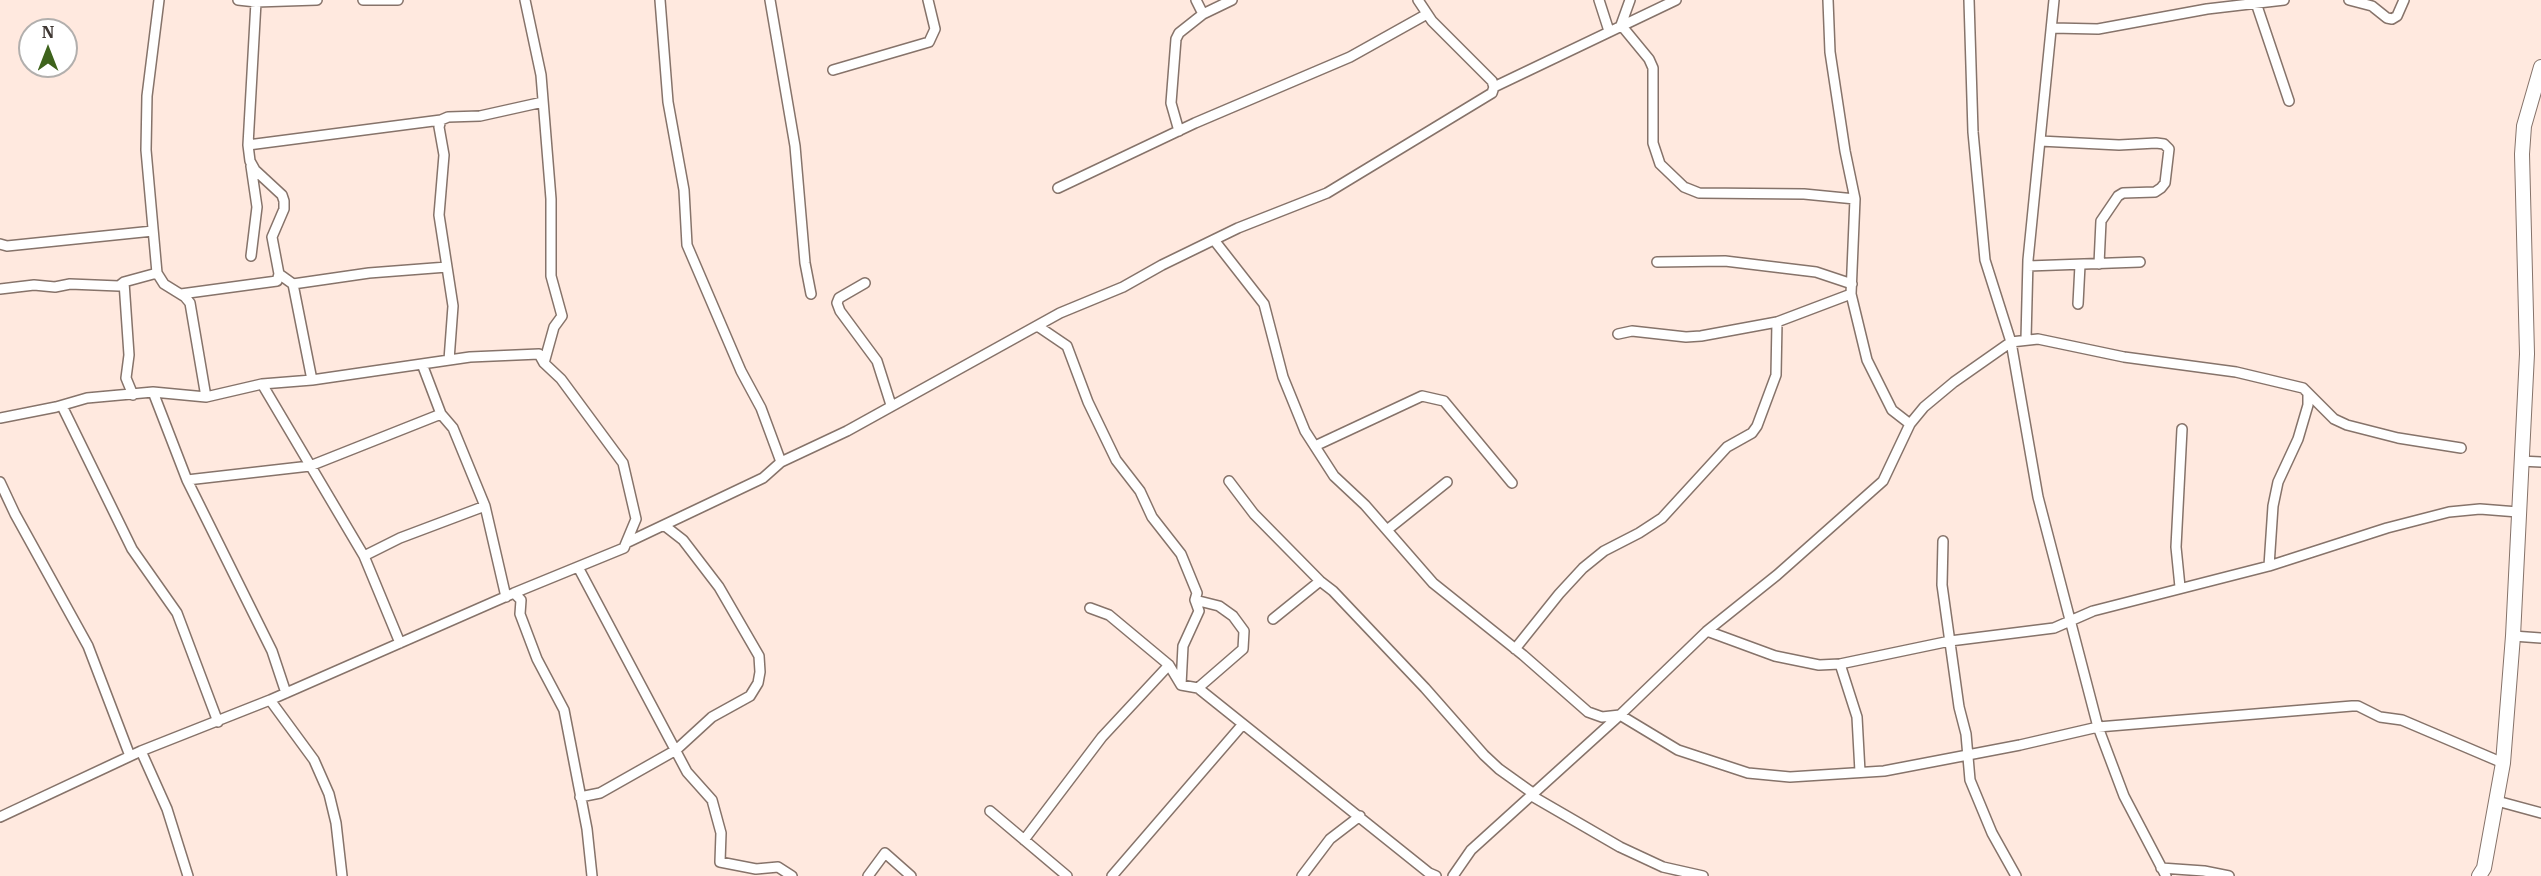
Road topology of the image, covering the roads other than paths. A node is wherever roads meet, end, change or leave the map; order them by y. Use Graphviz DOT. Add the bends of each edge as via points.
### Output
graph roads {
  1 [pos="159,0"];
  2 [pos="238,0"];
  3 [pos="317,0"];
  4 [pos="363,0"];
  5 [pos="398,0"];
  6 [pos="525,0"];
  7 [pos="660,0"];
  8 [pos="770,0"];
  9 [pos="928,0"];
  10 [pos="1196,0"];
  11 [pos="1232,0"];
  12 [pos="1418,0"];
  13 [pos="1599,0"];
  14 [pos="1630,0"];
  15 [pos="1676,0"];
  16 [pos="1828,0"];
  17 [pos="1969,0"];
  18 [pos="2054,0"];
  19 [pos="2284,0"];
  20 [pos="2349,0"];
  21 [pos="2404,0"];
  22 [pos="256,2"];
  23 [pos="2256,3"];
  24 [pos="2206,4"];
  25 [pos="1203,14"];
  26 [pos="1427,14"];
  27 [pos="1621,25"];
  28 [pos="2052,28"];
  29 [pos="1609,31"];
  30 [pos="2541,67"];
  31 [pos="833,70"];
  32 [pos="1494,87"];
  33 [pos="2289,100"];
  34 [pos="543,102"];
  35 [pos="441,120"];
  36 [pos="1179,131"];
  37 [pos="2040,141"];
  38 [pos="248,145"];
  39 [pos="250,161"];
  40 [pos="1058,188"];
  41 [pos="1855,199"];
  42 [pos="153,231"];
  43 [pos="1214,240"];
  44 [pos="0,244"];
  45 [pos="251,256"];
  46 [pos="1657,262"];
  47 [pos="2140,262"];
  48 [pos="2099,264"];
  49 [pos="2080,265"];
  50 [pos="2028,266"];
  51 [pos="447,267"];
  52 [pos="157,273"];
  53 [pos="279,274"];
  54 [pos="124,282"];
  55 [pos="866,283"];
  56 [pos="293,284"];
  57 [pos="0,289"];
  58 [pos="1852,289"];
  59 [pos="811,294"];
  60 [pos="178,295"];
  61 [pos="2078,304"];
  62 [pos="1777,322"];
  63 [pos="1039,327"];
  64 [pos="1618,334"];
  65 [pos="2026,339"];
  66 [pos="2012,342"];
  67 [pos="448,360"];
  68 [pos="544,363"];
  69 [pos="423,364"];
  70 [pos="312,380"];
  71 [pos="262,384"];
  72 [pos="153,392"];
  73 [pos="2308,393"];
  74 [pos="133,395"];
  75 [pos="206,397"];
  76 [pos="891,405"];
  77 [pos="62,406"];
  78 [pos="441,414"];
  79 [pos="0,418"];
  80 [pos="1910,424"];
  81 [pos="2182,429"];
  82 [pos="1315,446"];
  83 [pos="2461,448"];
  84 [pos="2520,461"];
  85 [pos="781,462"];
  86 [pos="2541,462"];
  87 [pos="310,466"];
  88 [pos="187,480"];
  89 [pos="1229,481"];
  90 [pos="0,482"];
  91 [pos="1447,482"];
  92 [pos="1512,483"];
  93 [pos="486,506"];
  94 [pos="2518,512"];
  95 [pos="665,526"];
  96 [pos="1387,530"];
  97 [pos="1943,541"];
  98 [pos="626,543"];
  99 [pos="364,556"];
  100 [pos="2269,566"];
  101 [pos="578,567"];
  102 [pos="1320,581"];
  103 [pos="2180,587"];
  104 [pos="510,595"];
  105 [pos="1195,600"];
  106 [pos="1090,608"];
  107 [pos="1273,619"];
  108 [pos="2070,622"];
  109 [pos="1707,631"];
  110 [pos="2513,636"];
  111 [pos="2541,638"];
  112 [pos="1950,641"];
  113 [pos="400,643"];
  114 [pos="1515,649"];
  115 [pos="1840,664"];
  116 [pos="1169,665"];
  117 [pos="1181,685"];
  118 [pos="1198,688"];
  119 [pos="286,693"];
  120 [pos="270,700"];
  121 [pos="1620,715"];
  122 [pos="218,722"];
  123 [pos="1243,724"];
  124 [pos="2098,727"];
  125 [pos="676,750"];
  126 [pos="141,751"];
  127 [pos="1966,754"];
  128 [pos="130,756"];
  129 [pos="2503,763"];
  130 [pos="1860,772"];
  131 [pos="1533,795"];
  132 [pos="580,797"];
  133 [pos="2497,801"];
  134 [pos="990,811"];
  135 [pos="2541,813"];
  136 [pos="1360,816"];
  137 [pos="0,817"];
  138 [pos="1024,840"];
  139 [pos="2163,872"];
  140 [pos="2485,873"];
  141 [pos="188,876"];
  142 [pos="342,876"];
  143 [pos="592,876"];
  144 [pos="792,876"];
  145 [pos="868,876"];
  146 [pos="911,876"];
  147 [pos="1067,876"];
  148 [pos="1112,876"];
  149 [pos="1302,876"];
  150 [pos="1436,876"];
  151 [pos="1453,876"];
  152 [pos="1703,876"];
  153 [pos="2016,876"];
  154 [pos="2229,876"];
  1 -- 42 [label="street" via="146,107"];
  2 -- 22 [label="street"];
  3 -- 22 [label="street"];
  4 -- 5 [label="street"];
  6 -- 34 [label="street"];
  7 -- 85 [label="street" via="668,102 685,197 687,245 761,408"];
  8 -- 59 [label="street" via="795,146"];
  9 -- 31 [label="street" via="935,29 929,42"];
  10 -- 25 [label="street"];
  11 -- 25 [label="street"];
  12 -- 26 [label="street"];
  13 -- 29 [label="street"];
  14 -- 27 [label="street"];
  15 -- 27 [label="street"];
  16 -- 41 [label="street" via="1830,52"];
  17 -- 66 [label="street" via="1973,132 1983,245"];
  18 -- 28 [label="street"];
  19 -- 23 [label="street"];
  20 -- 21 [label="street" via="2372,6 2392,19"];
  22 -- 38 [label="street"];
  23 -- 24 [label="street"];
  23 -- 33 [label="street"];
  24 -- 28 [label="street" via="2098,29"];
  25 -- 36 [label="street" via="1179,33 1174,47 1171,103"];
  26 -- 32 [label="street"];
  26 -- 36 [label="street" via="1350,57"];
  27 -- 29 [label="street"];
  27 -- 41 [label="street" via="1653,68 1651,128 1660,165 1684,187 1699,193 1804,194"];
  28 -- 37 [label="street"];
  29 -- 32 [label="street"];
  30 -- 84 [label="main road" via="2524,126 2522,154 2527,354"];
  32 -- 43 [label="street" via="1492,93 1327,194"];
  34 -- 35 [label="street"];
  34 -- 68 [label="street" via="551,199 551,276 562,316 554,327"];
  35 -- 38 [label="street"];
  35 -- 51 [label="street" via="444,155 439,215"];
  36 -- 40 [label="street"];
  37 -- 48 [label="street" via="2156,143 2169,149 2161,188 2155,192 2123,193 2101,221"];
  37 -- 50 [label="street"];
  38 -- 39 [label="street"];
  39 -- 45 [label="street" via="257,207"];
  39 -- 53 [label="street" via="284,201 272,237"];
  41 -- 58 [label="street"];
  42 -- 44 [label="street"];
  42 -- 52 [label="street"];
  43 -- 63 [label="street" via="1123,287 1060,313"];
  43 -- 82 [label="street" via="1264,304 1283,377"];
  46 -- 58 [label="street" via="1725,261 1816,272"];
  47 -- 48 [label="street"];
  48 -- 49 [label="street"];
  49 -- 50 [label="street"];
  49 -- 61 [label="street"];
  50 -- 65 [label="street"];
  51 -- 56 [label="street"];
  51 -- 67 [label="street" via="453,306"];
  52 -- 54 [label="street"];
  52 -- 60 [label="street"];
  53 -- 56 [label="street"];
  53 -- 60 [label="street" via="276,281"];
  54 -- 57 [label="street" via="109,287 70,284"];
  54 -- 74 [label="street" via="129,355 126,378"];
  55 -- 76 [label="street" via="839,297 837,303 877,361"];
  56 -- 70 [label="street"];
  58 -- 62 [label="street"];
  58 -- 80 [label="street" via="1867,360 1892,410"];
  60 -- 75 [label="street" via="190,303"];
  62 -- 64 [label="street" via="1686,337 1632,331"];
  62 -- 114 [label="street" via="1776,375 1752,433 1727,447 1662,518 1604,551 1583,568"];
  63 -- 76 [label="street"];
  63 -- 105 [label="street" via="1067,346 1116,460 1181,554 1197,593"];
  65 -- 66 [label="street"];
  65 -- 73 [label="street" via="2236,372 2303,388"];
  66 -- 80 [label="street" via="1954,382"];
  66 -- 108 [label="street" via="2038,497"];
  67 -- 68 [label="street" via="538,354"];
  67 -- 69 [label="street"];
  68 -- 98 [label="street" via="561,379 623,463 636,519"];
  69 -- 70 [label="street"];
  69 -- 78 [label="street"];
  70 -- 71 [label="street"];
  71 -- 75 [label="street"];
  71 -- 87 [label="street"];
  72 -- 74 [label="street"];
  72 -- 75 [label="street"];
  72 -- 88 [label="street"];
  73 -- 83 [label="street" via="2334,419 2347,425"];
  73 -- 100 [label="street" via="2298,439 2278,482"];
  74 -- 77 [label="street" via="87,398"];
  76 -- 85 [label="street"];
  77 -- 79 [label="street"];
  77 -- 122 [label="street" via="132,549 177,614"];
  78 -- 87 [label="street"];
  78 -- 93 [label="street" via="453,428"];
  80 -- 109 [label="street" via="1882,481 1777,575"];
  81 -- 103 [label="street" via="2176,547"];
  82 -- 92 [label="street" via="1422,396 1444,401"];
  82 -- 96 [label="street" via="1334,476"];
  84 -- 86 [label="street"];
  84 -- 94 [label="main road"];
  85 -- 95 [label="street" via="763,478"];
  87 -- 88 [label="street"];
  87 -- 99 [label="street"];
  88 -- 119 [label="street" via="272,651"];
  89 -- 102 [label="street" via="1254,514"];
  90 -- 128 [label="street" via="88,646"];
  91 -- 96 [label="street"];
  93 -- 99 [label="street" via="400,538"];
  93 -- 104 [label="street"];
  94 -- 100 [label="street" via="2449,512"];
  94 -- 110 [label="main road"];
  95 -- 98 [label="street"];
  95 -- 125 [label="street" via="683,540 719,587 759,656 760,672 750,696 712,717"];
  96 -- 114 [label="street" via="1433,583"];
  97 -- 112 [label="street" via="1942,585"];
  98 -- 101 [label="street" via="624,548"];
  99 -- 113 [label="street"];
  100 -- 103 [label="street"];
  101 -- 104 [label="street"];
  101 -- 125 [label="street"];
  102 -- 107 [label="street"];
  102 -- 131 [label="street" via="1380,639 1484,755"];
  103 -- 108 [label="street" via="2093,611"];
  104 -- 113 [label="street"];
  104 -- 132 [label="street" via="520,600 520,614 537,659 564,710"];
  105 -- 117 [label="street" via="1199,611 1184,646"];
  105 -- 118 [label="street" via="1220,606 1244,631 1243,649"];
  106 -- 116 [label="street" via="1109,615"];
  108 -- 112 [label="street" via="2054,628"];
  108 -- 124 [label="street"];
  109 -- 115 [label="street" via="1775,656 1819,665"];
  109 -- 121 [label="street"];
  110 -- 111 [label="street"];
  110 -- 129 [label="main road"];
  112 -- 115 [label="street"];
  112 -- 127 [label="street"];
  113 -- 119 [label="street"];
  114 -- 121 [label="street" via="1588,712 1602,717"];
  115 -- 130 [label="street" via="1857,717"];
  116 -- 117 [label="street"];
  116 -- 138 [label="street" via="1102,736"];
  117 -- 118 [label="street"];
  118 -- 123 [label="street"];
  119 -- 120 [label="street"];
  120 -- 122 [label="street"];
  120 -- 142 [label="street" via="314,760 329,794"];
  121 -- 130 [label="street" via="1678,750 1748,773 1790,777"];
  121 -- 131 [label="street"];
  122 -- 126 [label="street"];
  123 -- 136 [label="street"];
  123 -- 148 [label="street"];
  124 -- 127 [label="street"];
  124 -- 129 [label="street" via="2358,706 2380,717 2402,720"];
  124 -- 139 [label="street" via="2124,796"];
  125 -- 132 [label="street" via="600,793"];
  125 -- 144 [label="street" via="687,771 712,800 721,833 720,862 756,869 778,867"];
  126 -- 128 [label="street"];
  126 -- 141 [label="street" via="167,809"];
  127 -- 130 [label="street" via="1884,771"];
  127 -- 153 [label="street" via="1974,790"];
  128 -- 137 [label="street"];
  129 -- 133 [label="main road"];
  131 -- 151 [label="street" via="1471,850"];
  131 -- 152 [label="street" via="1620,847 1664,867"];
  132 -- 143 [label="street"];
  133 -- 135 [label="street"];
  133 -- 140 [label="main road"];
  134 -- 138 [label="street"];
  136 -- 149 [label="street" via="1330,839"];
  136 -- 150 [label="street"];
  138 -- 147 [label="street"];
  139 -- 154 [label="street" via="2204,871"];
  145 -- 146 [label="street" via="885,853"];
}
